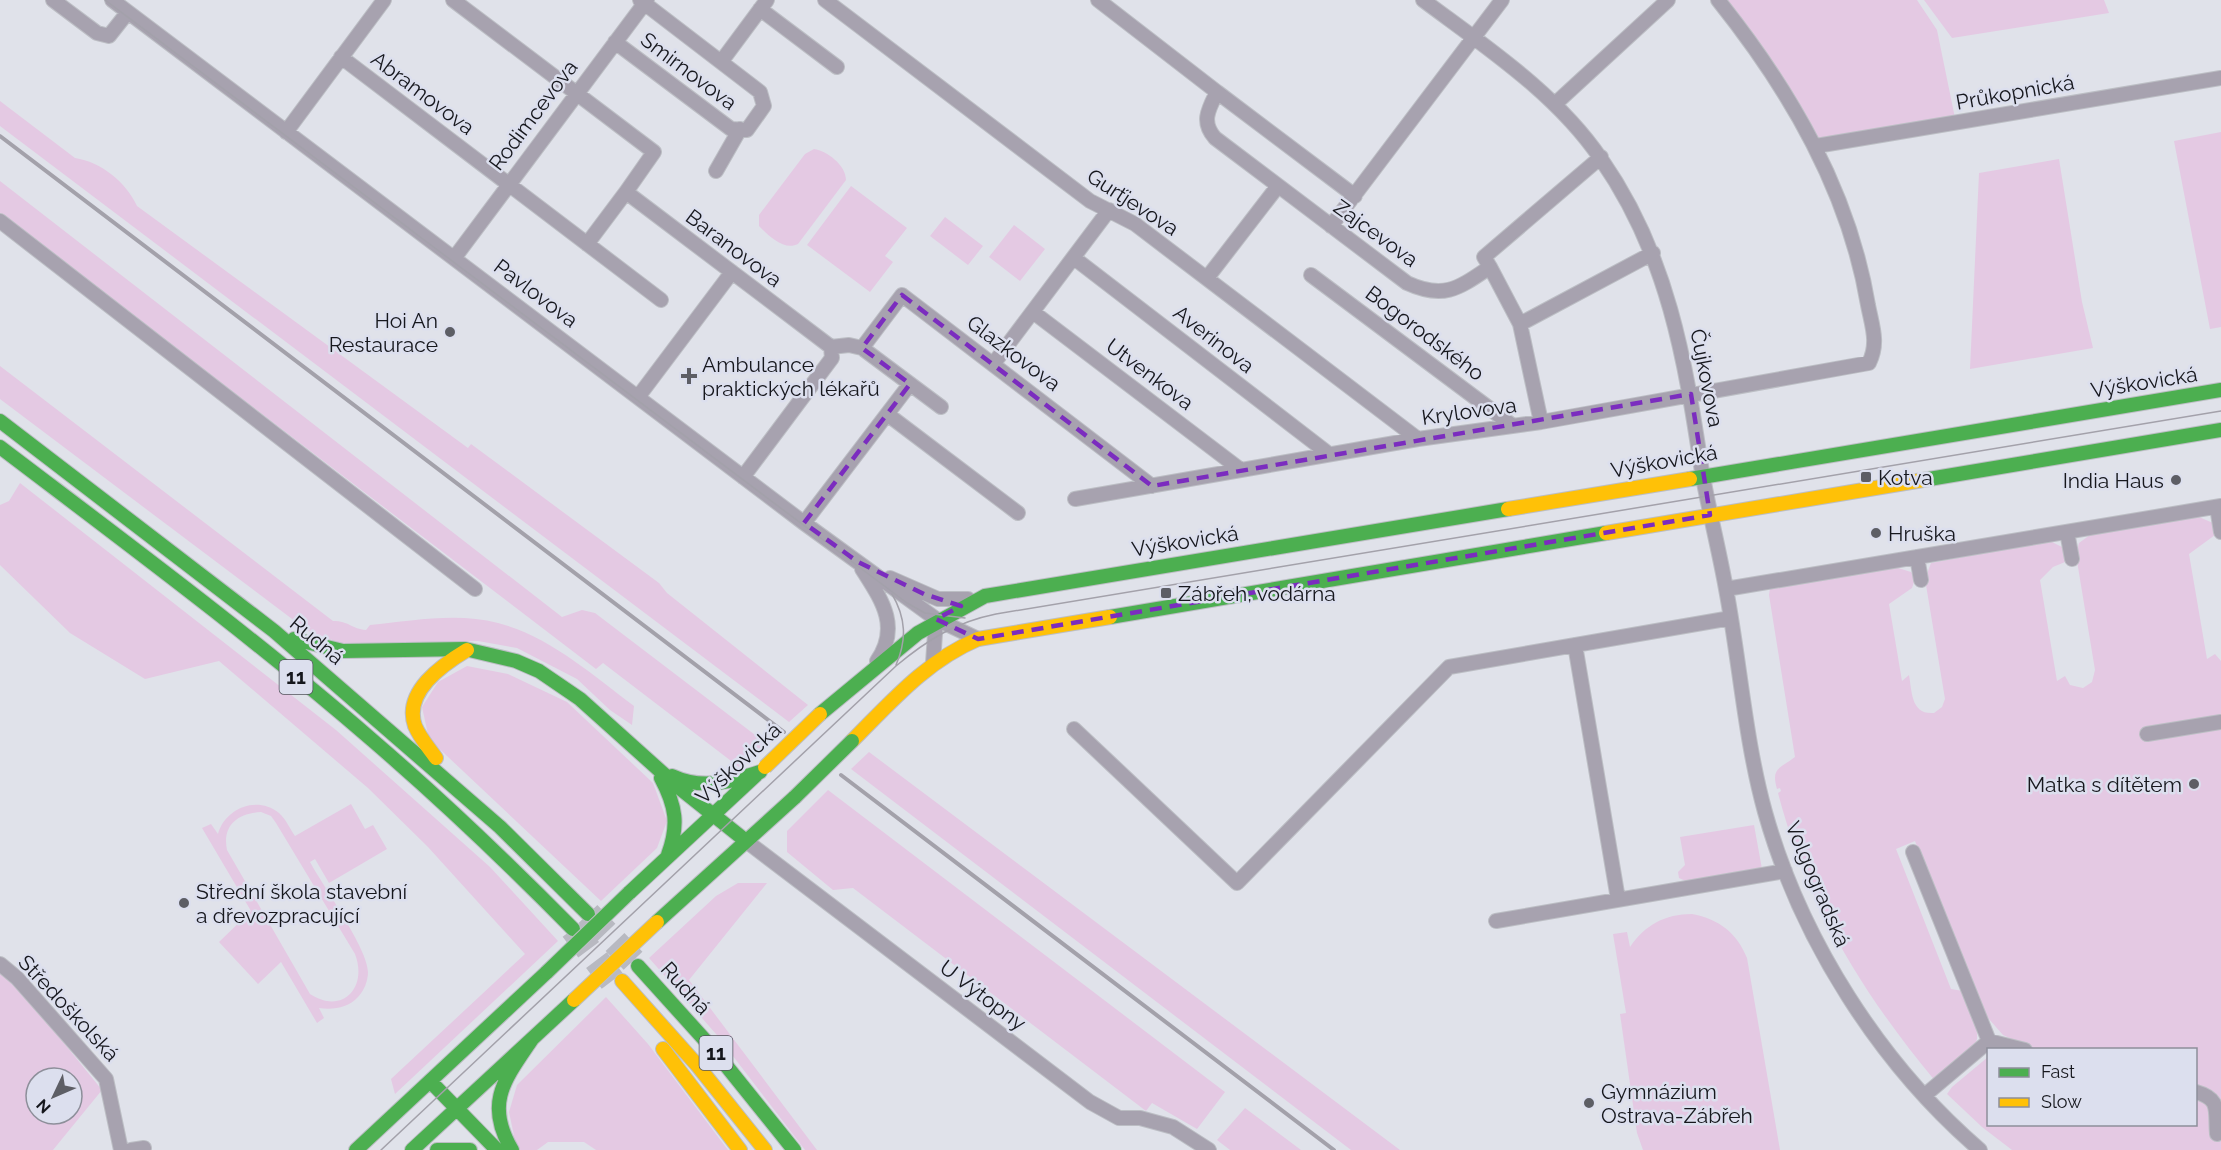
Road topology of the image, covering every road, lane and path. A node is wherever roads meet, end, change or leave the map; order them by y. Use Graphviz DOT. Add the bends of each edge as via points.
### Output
graph roads {
  1 [pos="53,0"];
  2 [pos="112,0"];
  3 [pos="384,0"];
  4 [pos="453,0"];
  5 [pos="825,0"];
  6 [pos="1098,0"];
  7 [pos="1423,0"];
  8 [pos="1502,0"];
  9 [pos="1668,0"];
  10 [pos="1718,0"];
  11 [pos="644,1"];
  12 [pos="764,5"];
  13 [pos="128,12"];
  14 [pos="1473,38"];
  15 [pos="615,42"];
  16 [pos="341,57"];
  17 [pos="721,62"];
  18 [pos="837,67"];
  19 [pos="2221,78"];
  20 [pos="1217,92"];
  21 [pos="575,93"];
  22 [pos="1555,104"];
  23 [pos="740,129"];
  24 [pos="286,132"];
  25 [pos="1816,146"];
  26 [pos="1601,158"];
  27 [pos="716,171"];
  28 [pos="507,184"];
  29 [pos="1278,186"];
  30 [pos="626,192"];
  31 [pos="1355,196"];
  32 [pos="1109,210"];
  33 [pos="0,221"];
  34 [pos="1331,226"];
  35 [pos="587,244"];
  36 [pos="1653,252"];
  37 [pos="454,257"];
  38 [pos="1074,258"];
  39 [pos="1487,262"];
  40 [pos="732,272"];
  41 [pos="1311,275"];
  42 [pos="1207,278"];
  43 [pos="661,300"];
  44 [pos="1033,312"];
  45 [pos="1520,324"];
  46 [pos="831,347"];
  47 [pos="862,348"];
  48 [pos="994,363"];
  49 [pos="910,384"];
  50 [pos="2221,390"];
  51 [pos="1691,394"];
  52 [pos="638,397"];
  53 [pos="941,407"];
  54 [pos="887,414"];
  55 [pos="0,421"];
  56 [pos="1541,422"];
  57 [pos="1513,426"];
  58 [pos="2221,430"];
  59 [pos="1418,439"];
  60 [pos="0,447"];
  61 [pos="1329,454"];
  62 [pos="1241,470"];
  63 [pos="1703,476"];
  64 [pos="743,477"];
  65 [pos="1152,486"];
  66 [pos="1075,500"];
  67 [pos="2219,507"];
  68 [pos="1018,513"];
  69 [pos="1710,515"];
  70 [pos="804,523"];
  71 [pos="2067,532"];
  72 [pos="2221,532"];
  73 [pos="1917,557"];
  74 [pos="2072,559"];
  75 [pos="858,562"];
  76 [pos="1920,580"];
  77 [pos="475,589"];
  78 [pos="1726,589"];
  79 [pos="985,596"];
  80 [pos="1731,618"];
  81 [pos="936,619"];
  82 [pos="274,631"];
  83 [pos="978,639"];
  84 [pos="1575,645"];
  85 [pos="467,650"];
  86 [pos="933,663"];
  87 [pos="870,670"];
  88 [pos="2221,722"];
  89 [pos="1074,729"];
  90 [pos="2147,734"];
  91 [pos="655,767"];
  92 [pos="763,770"];
  93 [pos="463,794"];
  94 [pos="712,814"];
  95 [pos="746,841"];
  96 [pos="1913,852"];
  97 [pos="668,855"];
  98 [pos="1785,871"];
  99 [pos="1618,899"];
  100 [pos="588,914"];
  101 [pos="1496,921"];
  102 [pos="573,929"];
  103 [pos="0,964"];
  104 [pos="638,966"];
  105 [pos="532,1039"];
  106 [pos="1989,1041"];
  107 [pos="2017,1048"];
  108 [pos="430,1081"];
  109 [pos="2197,1092"];
  110 [pos="1925,1095"];
  111 [pos="456,1108"];
  112 [pos="2217,1134"];
  113 [pos="121,1150"];
  114 [pos="356,1150"];
  115 [pos="412,1150"];
  116 [pos="436,1150"];
  117 [pos="470,1150"];
  118 [pos="497,1150"];
  119 [pos="512,1150"];
  120 [pos="740,1150"];
  121 [pos="765,1150"];
  122 [pos="794,1150"];
  123 [pos="1209,1150"];
  124 [pos="1980,1150"];
  1 -- 13 [label="street" via="98,33 109,36"];
  2 -- 13 [label="street, Pavlovova"];
  3 -- 16 [label="street, Abramovova"];
  4 -- 21 [label="street"];
  5 -- 32 [label="street, Gurťjevova" via="1090,201"];
  6 -- 20 [label="street, Zajcevova"];
  7 -- 14 [label="street, Čujkovova"];
  8 -- 14 [label="street"];
  9 -- 22 [label="street"];
  10 -- 25 [label="street" via="1754,44"];
  11 -- 15 [label="street, Rodimcevova"];
  11 -- 17 [label="street, Smirnovova"];
  12 -- 17 [label="street"];
  12 -- 18 [label="street"];
  13 -- 24 [label="street, Pavlovova"];
  14 -- 22 [label="street, Čujkovova"];
  14 -- 31 [label="street"];
  15 -- 21 [label="street, Rodimcevova"];
  15 -- 23 [label="street, Smirnovova" via="731,129"];
  16 -- 24 [label="street, Abramovova"];
  16 -- 28 [label="street, Abramovova"];
  17 -- 23 [label="street, Smirnovova" via="760,92 764,106 747,130"];
  19 -- 25 [label="street, Průkopnická"];
  20 -- 29 [label="street, Zajcevova" via="1205,115 1208,129"];
  20 -- 31 [label="street, Zajcevova"];
  21 -- 28 [label="street, Rodimcevova"];
  21 -- 30 [label="street" via="654,152"];
  22 -- 26 [label="street, Čujkovova"];
  23 -- 27 [label="street, Smirnovova"];
  24 -- 37 [label="street, Pavlovova"];
  25 -- 51 [label="street, Krylovova" via="1842,208 1865,286 1876,349 1869,363"];
  26 -- 36 [label="street, Čujkovova"];
  26 -- 39 [label="street"];
  28 -- 35 [label="street"];
  28 -- 37 [label="street, Rodimcevova"];
  29 -- 34 [label="street, Zajcevova"];
  29 -- 42 [label="street"];
  30 -- 35 [label="street"];
  30 -- 40 [label="street, Baranovova"];
  31 -- 34 [label="street"];
  32 -- 38 [label="street"];
  32 -- 42 [label="street, Gurťjevova" via="1135,224"];
  33 -- 77 [label="street"];
  34 -- 39 [label="street, Zajcevova" via="1407,284 1424,291 1444,292 1463,286"];
  35 -- 43 [label="street"];
  36 -- 45 [label="street"];
  36 -- 51 [label="street, Čujkovova" via="1671,304"];
  37 -- 52 [label="street, Pavlovova"];
  38 -- 44 [label="street"];
  38 -- 61 [label="street, Averinova"];
  39 -- 45 [label="street"];
  40 -- 46 [label="street, Baranovova"];
  40 -- 52 [label="street"];
  41 -- 57 [label="street, Bogorodského"];
  42 -- 59 [label="street, Gurťjevova"];
  44 -- 48 [label="street"];
  44 -- 62 [label="street, Utvenkova"];
  45 -- 56 [label="street"];
  46 -- 47 [label="street"];
  46 -- 64 [label="street" via="832,358"];
  47 -- 48 [label="street, Glazkovova" via="902,295"];
  47 -- 49 [label="street"];
  48 -- 65 [label="street, Glazkovova"];
  49 -- 53 [label="street"];
  49 -- 54 [label="street"];
  50 -- 63 [label="main road, Výškovická"];
  51 -- 56 [label="street, Krylovova"];
  51 -- 63 [label="street, Čujkovova"];
  52 -- 64 [label="street, Pavlovova"];
  54 -- 68 [label="street"];
  54 -- 70 [label="street"];
  55 -- 82 [label="main road, Rudná / 11"];
  56 -- 57 [label="street, Krylovova"];
  57 -- 59 [label="street, Krylovova"];
  58 -- 69 [label="main road"];
  59 -- 61 [label="street, Krylovova"];
  60 -- 102 [label="main road, Rudná / 11" via="190,592 387,753 486,841"];
  61 -- 62 [label="street, Krylovova"];
  62 -- 65 [label="street, Krylovova"];
  63 -- 69 [label="street, Čujkovova"];
  63 -- 79 [label="main road, Výškovická"];
  64 -- 70 [label="street, Pavlovova"];
  65 -- 66 [label="street, Krylovova"];
  67 -- 71 [label="street"];
  67 -- 72 [label="street"];
  69 -- 78 [label="street, Volgogradská"];
  69 -- 83 [label="main road"];
  70 -- 75 [label="street, Pavlovova"];
  71 -- 73 [label="street"];
  71 -- 74 [label="street"];
  73 -- 76 [label="street"];
  73 -- 78 [label="street"];
  75 -- 79 [label="street" via="938,599 959,601"];
  75 -- 81 [label="street, Pavlovova"];
  75 -- 87 [label="street" via="888,615 882,653"];
  78 -- 80 [label="street, Volgogradská"];
  79 -- 81 [label="main road, Výškovická"];
  80 -- 84 [label="street"];
  80 -- 98 [label="street, Volgogradská" via="1766,814"];
  81 -- 83 [label="street, Pavlovova"];
  81 -- 86 [label="street"];
  81 -- 87 [label="main road, Výškovická"];
  82 -- 85 [label="main road" via="339,653 424,647"];
  82 -- 93 [label="main road, Rudná / 11"];
  83 -- 86 [label="main road"];
  84 -- 89 [label="street" via="1449,667 1237,883"];
  84 -- 99 [label="street"];
  85 -- 91 [label="main road" via="502,656 558,683 594,709"];
  85 -- 93 [label="main road" via="434,672 418,695 413,713 422,739"];
  86 -- 95 [label="main road, bridge"];
  87 -- 92 [label="main road, Výškovická, bridge"];
  88 -- 90 [label="street"];
  91 -- 92 [label="main road" via="697,786 730,783"];
  91 -- 94 [label="main road"];
  91 -- 97 [label="main road" via="677,813"];
  92 -- 94 [label="main road, Výškovická"];
  93 -- 100 [label="main road, Rudná / 11"];
  94 -- 95 [label="main road"];
  94 -- 97 [label="main road, Výškovická"];
  95 -- 105 [label="main road, bridge"];
  95 -- 123 [label="street, U Výtopny" via="1090,1102 1119,1118 1140,1118 1173,1127"];
  96 -- 106 [label="street"];
  97 -- 108 [label="main road, Výškovická, bridge"];
  98 -- 99 [label="street"];
  98 -- 110 [label="street, Volgogradská" via="1828,961 1858,1010"];
  99 -- 101 [label="street"];
  103 -- 113 [label="street, Středoškolská" via="17,978 106,1079"];
  104 -- 122 [label="main road, Rudná / 11" via="712,1048"];
  105 -- 111 [label="main road"];
  105 -- 119 [label="main road" via="502,1084 498,1097 497,1122"];
  106 -- 107 [label="street"];
  106 -- 110 [label="street"];
  108 -- 111 [label="main road"];
  108 -- 114 [label="main road, Výškovická"];
  109 -- 112 [label="street" via="2215,1102"];
  110 -- 124 [label="street, Volgogradská"];
  111 -- 115 [label="main road"];
  111 -- 118 [label="main road"];
  116 -- 117 [label="main road"];
  120 -- 121 [label="main road, Rudná / 11" via="619,984 697,1065"];
}
